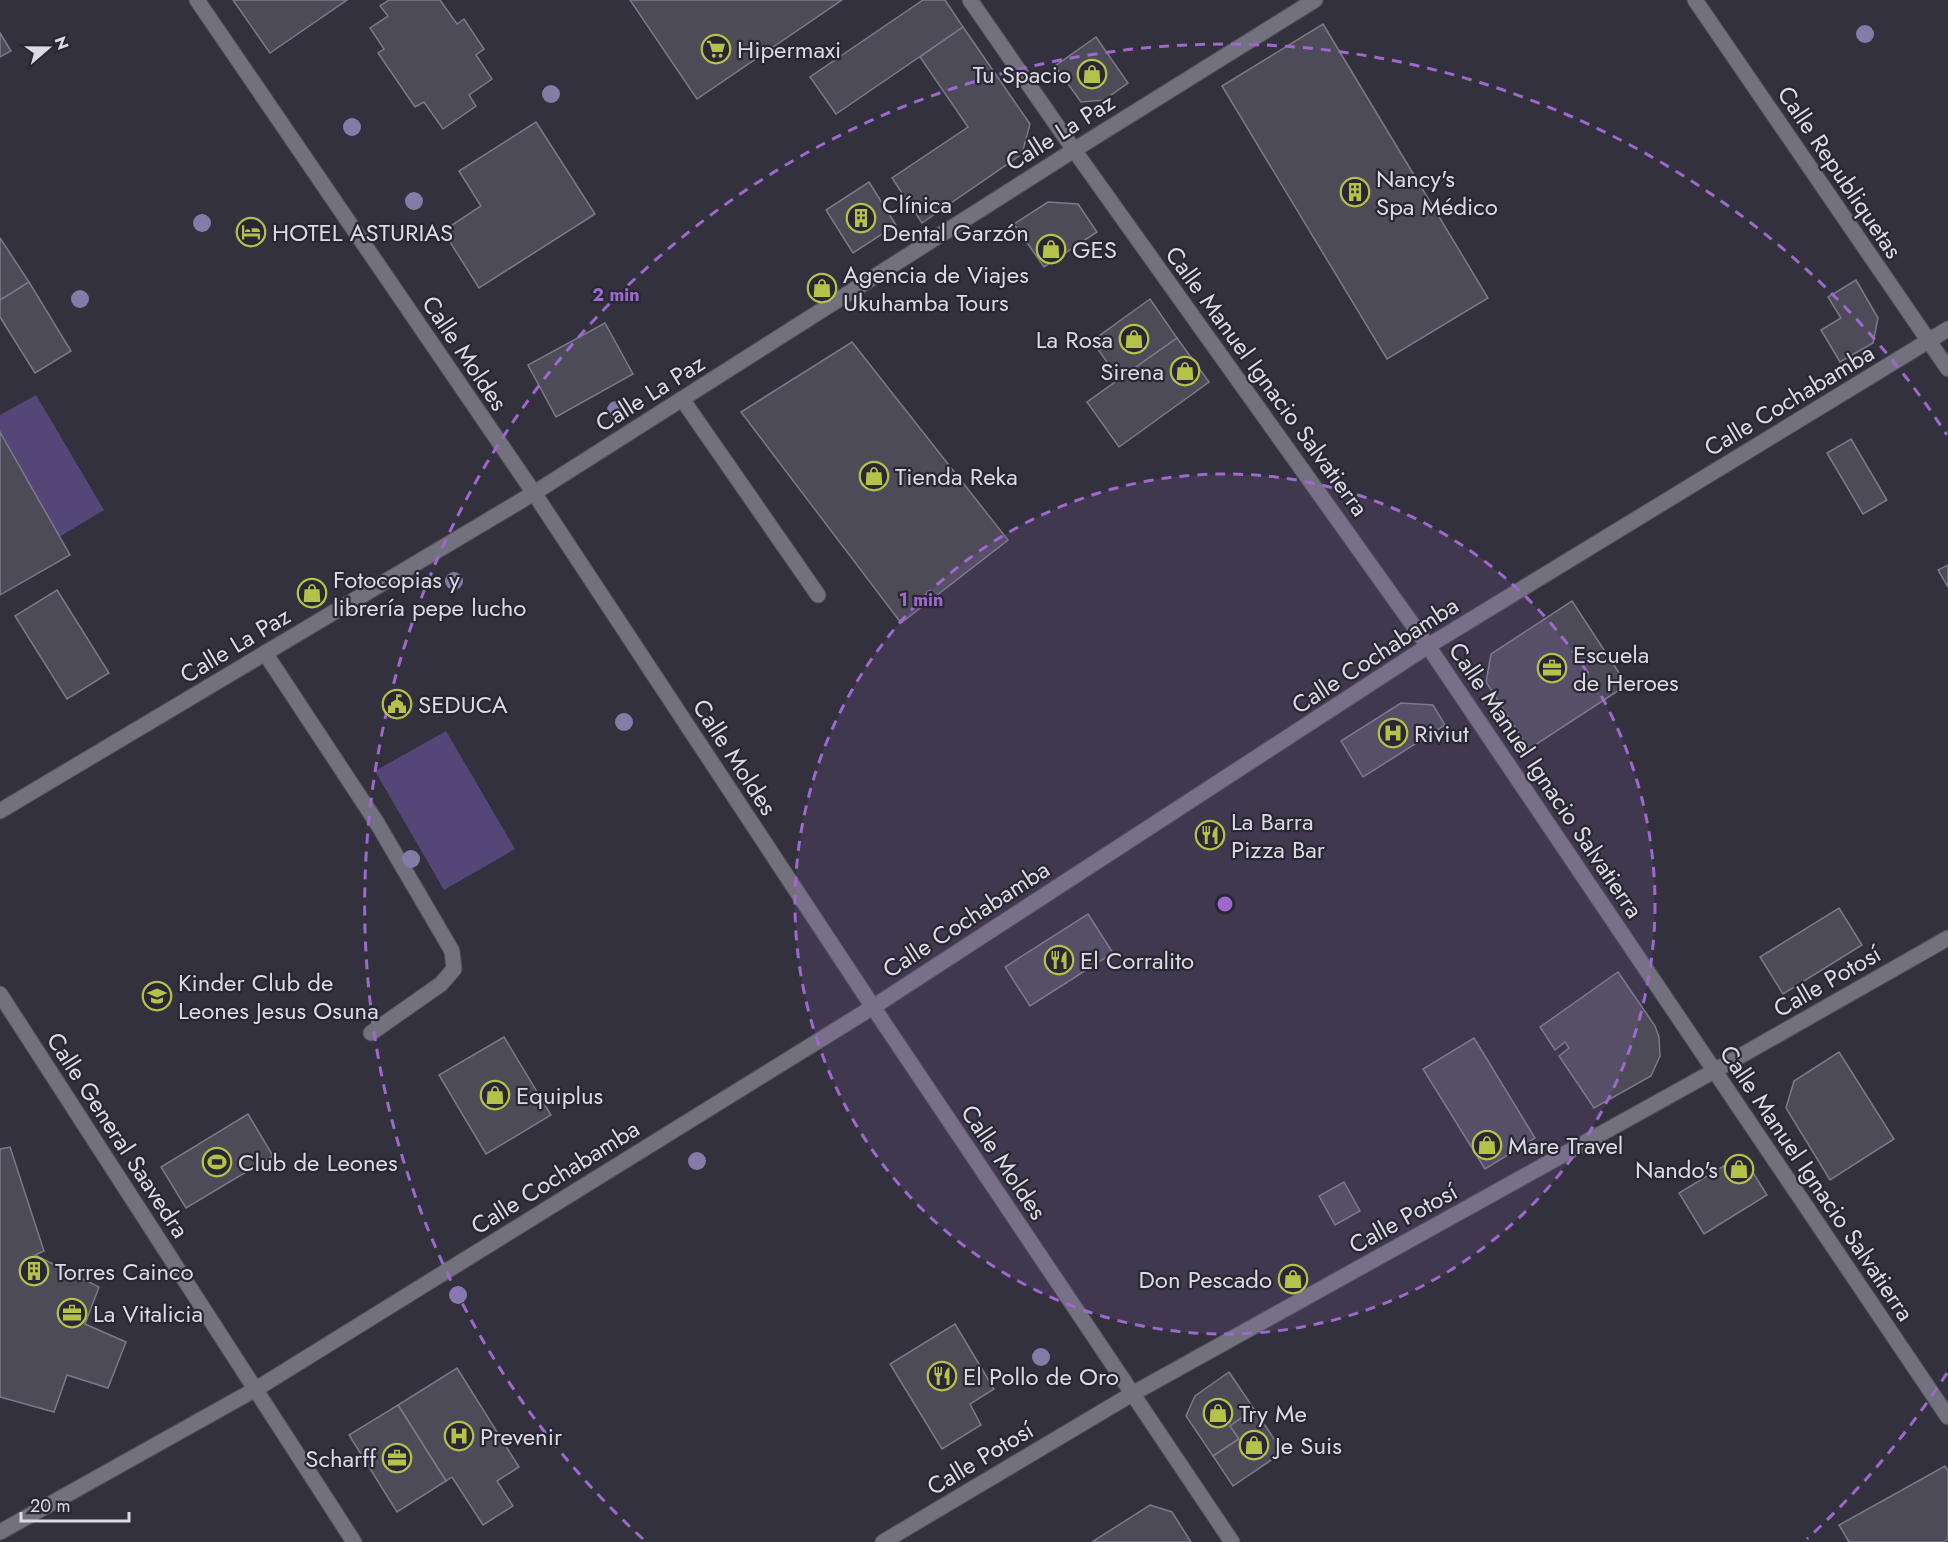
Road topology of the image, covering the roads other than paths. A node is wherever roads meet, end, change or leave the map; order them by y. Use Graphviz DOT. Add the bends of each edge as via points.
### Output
graph roads {
  1 [pos="197,0"];
  2 [pos="970,0"];
  3 [pos="1315,0"];
  4 [pos="1695,0"];
  5 [pos="1074,150"];
  6 [pos="1948,328"];
  7 [pos="1929,341"];
  8 [pos="1948,369"];
  9 [pos="682,399"];
  10 [pos="534,493"];
  11 [pos="818,595"];
  12 [pos="1428,646"];
  13 [pos="265,653"];
  14 [pos="0,811"];
  15 [pos="1948,938"];
  16 [pos="0,994"];
  17 [pos="873,1007"];
  18 [pos="371,1033"];
  19 [pos="1714,1071"];
  20 [pos="256,1389"];
  21 [pos="1132,1394"];
  22 [pos="1948,1417"];
  23 [pos="0,1532"];
  24 [pos="354,1542"];
  25 [pos="883,1542"];
  26 [pos="1232,1542"];
  1 -- 10 [label="street, Calle Moldes"];
  2 -- 5 [label="street, Calle Manuel Ignacio Salvatierra"];
  3 -- 5 [label="street, Calle La Paz"];
  4 -- 7 [label="street, Calle Republiquetas"];
  5 -- 9 [label="street, Calle La Paz"];
  5 -- 12 [label="street, Calle Manuel Ignacio Salvatierra"];
  6 -- 7 [label="street, Calle Cochabamba"];
  7 -- 8 [label="street, Calle Republiquetas"];
  7 -- 12 [label="street, Calle Cochabamba"];
  9 -- 10 [label="street, Calle La Paz"];
  9 -- 11 [label="street"];
  10 -- 13 [label="street, Calle La Paz"];
  10 -- 17 [label="street, Calle Moldes"];
  12 -- 17 [label="street, Calle Cochabamba"];
  12 -- 19 [label="street, Calle Manuel Ignacio Salvatierra"];
  13 -- 14 [label="street, Calle La Paz"];
  13 -- 18 [label="street" via="377,823 452,951 454,969 441,984"];
  15 -- 19 [label="street, Calle Potosí"];
  16 -- 20 [label="street, Calle General Saavedra"];
  17 -- 20 [label="street, Calle Cochabamba"];
  17 -- 21 [label="street, Calle Moldes"];
  19 -- 21 [label="street, Calle Potosí"];
  19 -- 22 [label="street, Calle Manuel Ignacio Salvatierra"];
  20 -- 23 [label="street, Calle Cochabamba"];
  20 -- 24 [label="street, Calle General Saavedra"];
  21 -- 25 [label="street, Calle Potosí"];
  21 -- 26 [label="street, Calle Moldes"];
}
